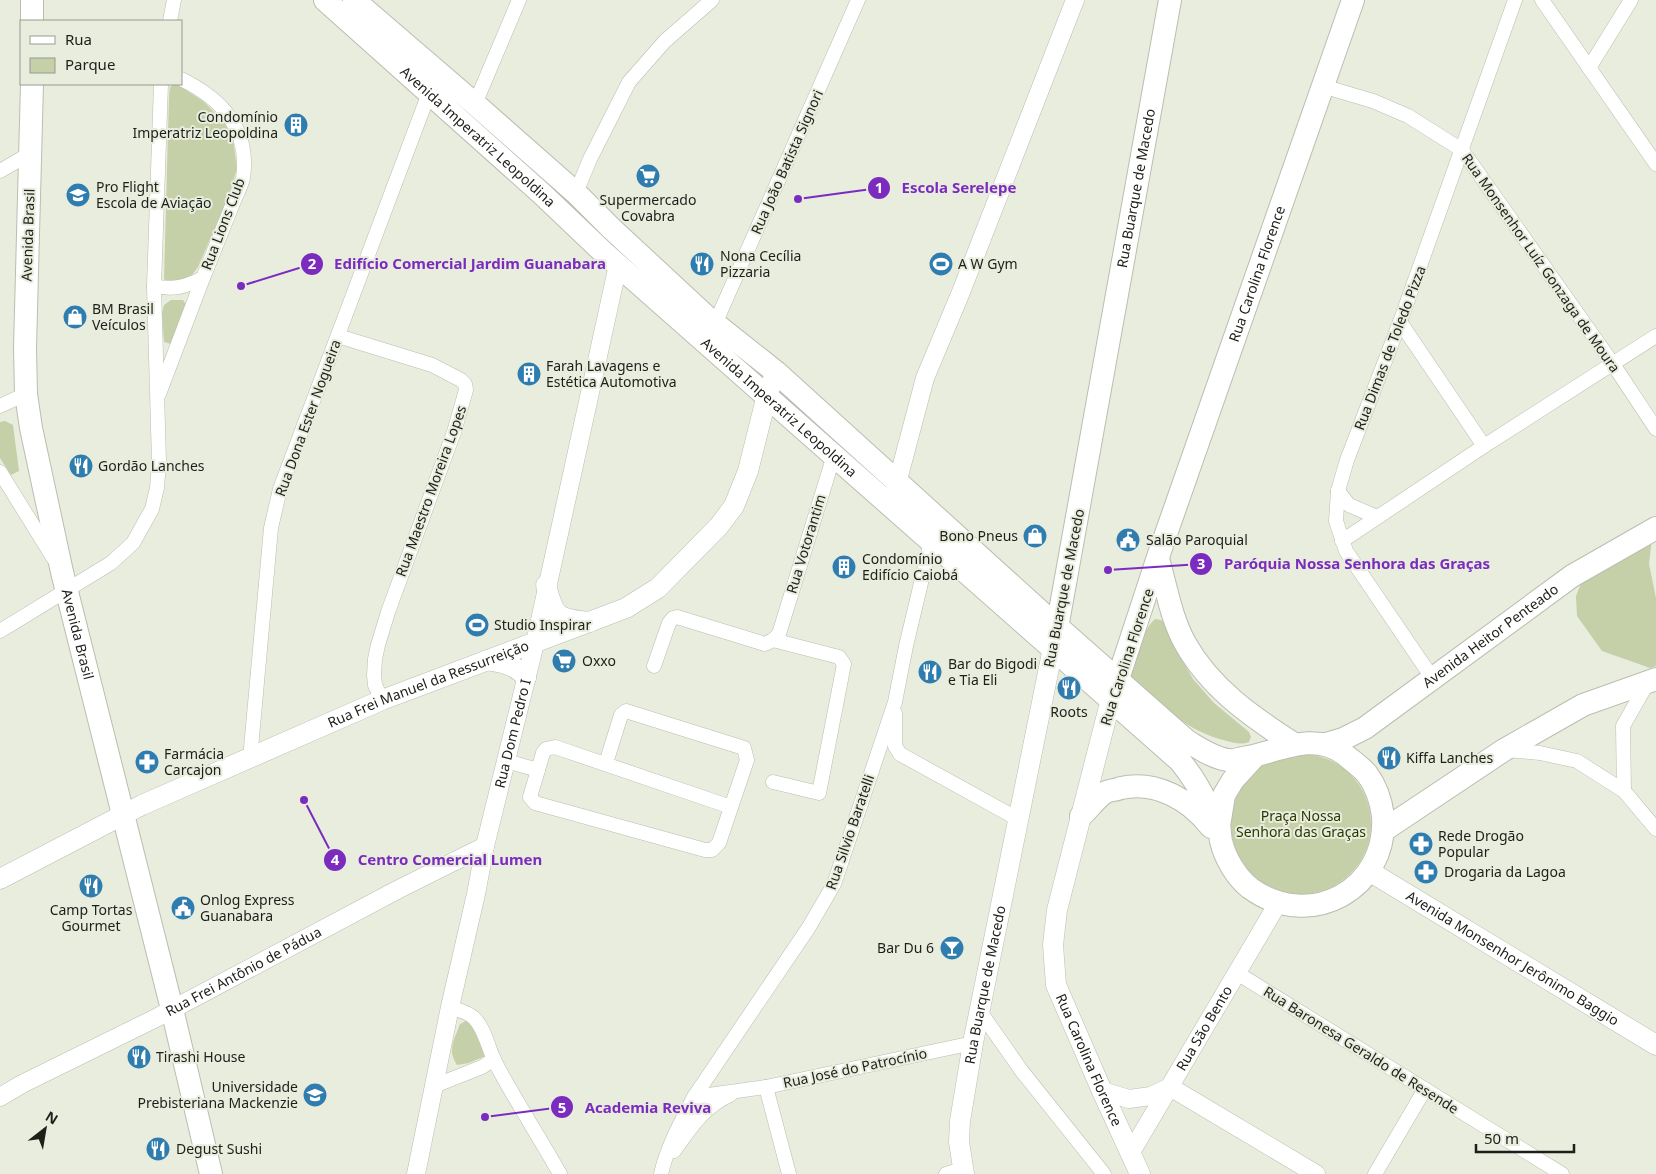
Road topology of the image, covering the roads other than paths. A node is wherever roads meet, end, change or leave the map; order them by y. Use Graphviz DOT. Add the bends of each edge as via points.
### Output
graph roads {
  1 [pos="32,0"];
  2 [pos="174,0"];
  3 [pos="325,0"];
  4 [pos="354,0"];
  5 [pos="519,0"];
  6 [pos="712,0"];
  7 [pos="858,0"];
  8 [pos="1075,0"];
  9 [pos="1170,0"];
  10 [pos="1353,0"];
  11 [pos="1515,0"];
  12 [pos="1542,0"];
  13 [pos="1631,0"];
  14 [pos="32,20"];
  15 [pos="170,20"];
  16 [pos="1590,68"];
  17 [pos="182,80"];
  18 [pos="32,85"];
  19 [pos="161,85"];
  20 [pos="1322,86"];
  21 [pos="429,93"];
  22 [pos="475,104"];
  23 [pos="1462,150"];
  24 [pos="30,153"];
  25 [pos="1656,164"];
  26 [pos="0,171"];
  27 [pos="576,193"];
  28 [pos="649,263"];
  29 [pos="618,265"];
  30 [pos="203,278"];
  31 [pos="154,286"];
  32 [pos="1400,322"];
  33 [pos="715,324"];
  34 [pos="338,336"];
  35 [pos="1656,336"];
  36 [pos="1614,364"];
  37 [pos="776,372"];
  38 [pos="26,394"];
  39 [pos="767,395"];
  40 [pos="156,401"];
  41 [pos="0,406"];
  42 [pos="1656,428"];
  43 [pos="1484,446"];
  44 [pos="834,455"];
  45 [pos="0,472"];
  46 [pos="898,481"];
  47 [pos="1338,491"];
  48 [pos="892,507"];
  49 [pos="1377,517"];
  50 [pos="1656,528"];
  51 [pos="931,541"];
  52 [pos="1342,541"];
  53 [pos="1158,559"];
  54 [pos="64,581"];
  55 [pos="546,585"];
  56 [pos="591,622"];
  57 [pos="0,630"];
  58 [pos="776,637"];
  59 [pos="1055,637"];
  60 [pos="534,643"];
  61 [pos="487,660"];
  62 [pos="654,666"];
  63 [pos="526,678"];
  64 [pos="1433,679"];
  65 [pos="1652,681"];
  66 [pos="1115,689"];
  67 [pos="382,700"];
  68 [pos="895,702"];
  69 [pos="1294,744"];
  70 [pos="1326,744"];
  71 [pos="1504,750"];
  72 [pos="1254,757"];
  73 [pos="253,758"];
  74 [pos="506,761"];
  75 [pos="606,763"];
  76 [pos="538,770"];
  77 [pos="772,782"];
  78 [pos="1624,791"];
  79 [pos="731,807"];
  80 [pos="122,815"];
  81 [pos="1081,816"];
  82 [pos="1018,819"];
  83 [pos="1656,829"];
  84 [pos="1384,830"];
  85 [pos="1220,832"];
  86 [pos="485,846"];
  87 [pos="1370,870"];
  88 [pos="0,879"];
  89 [pos="1278,903"];
  90 [pos="1237,973"];
  91 [pos="450,1007"];
  92 [pos="172,1010"];
  93 [pos="979,1010"];
  94 [pos="973,1043"];
  95 [pos="1656,1044"];
  96 [pos="494,1059"];
  97 [pos="434,1086"];
  98 [pos="766,1087"];
  99 [pos="1170,1087"];
  100 [pos="1425,1089"];
  101 [pos="1102,1091"];
  102 [pos="738,1092"];
  103 [pos="0,1097"];
  104 [pos="694,1097"];
  105 [pos="1130,1154"];
  106 [pos="662,1171"];
  107 [pos="958,1172"];
  108 [pos="211,1174"];
  109 [pos="416,1174"];
  110 [pos="560,1174"];
  111 [pos="789,1174"];
  112 [pos="1104,1174"];
  113 [pos="1140,1174"];
  114 [pos="1316,1174"];
  115 [pos="1375,1174"];
  116 [pos="1562,1174"];
  1 -- 14 [label="main road"];
  2 -- 15 [label="street"];
  3 -- 21 [label="main road, Avenida Imperatriz Leopoldina"];
  4 -- 22 [label="main road, Avenida Imperatriz Leopoldina"];
  5 -- 22 [label="street"];
  6 -- 27 [label="street" via="665,41 629,82"];
  7 -- 33 [label="street, Rua João Batista Signori"];
  8 -- 46 [label="street" via="925,378"];
  9 -- 59 [label="main road, Rua Buarque de Macedo"];
  10 -- 20 [label="main road, Rua Carolina Florence"];
  11 -- 23 [label="street, Rua Dimas de Toledo Pizza"];
  12 -- 16 [label="street"];
  13 -- 16 [label="street"];
  16 -- 25 [label="street"];
  17 -- 30 [label="street, Rua Lions Club" via="212,98 228,114 239,130 244,154 243,179"];
  18 -- 24 [label="main road, Avenida Brasil"];
  19 -- 31 [label="street, Rua Lions Club"];
  20 -- 23 [label="street, Rua Monsenhor Luíz Gonzaga de Moura" via="1373,101 1408,116"];
  20 -- 53 [label="main road, Rua Carolina Florence"];
  21 -- 29 [label="main road, Avenida Imperatriz Leopoldina"];
  21 -- 34 [label="street, Rua Dona Ester Nogueira"];
  22 -- 27 [label="main road, Avenida Imperatriz Leopoldina"];
  23 -- 32 [label="street, Rua Dimas de Toledo Pizza"];
  23 -- 36 [label="street, Rua Monsenhor Luíz Gonzaga de Moura"];
  24 -- 26 [label="street"];
  24 -- 38 [label="main road, Avenida Brasil"];
  27 -- 28 [label="main road, Avenida Imperatriz Leopoldina"];
  28 -- 29 [label="main road"];
  28 -- 33 [label="main road, Avenida Imperatriz Leopoldina"];
  29 -- 39 [label="main road, Avenida Imperatriz Leopoldina"];
  29 -- 55 [label="street, Rua Dom Pedro I"];
  30 -- 31 [label="street, Rua Lions Club" via="186,286 168,289"];
  30 -- 40 [label="street, Rua Lions Club"];
  31 -- 40 [label="street, Rua Lions Club"];
  32 -- 43 [label="street"];
  32 -- 47 [label="street, Rua Dimas de Toledo Pizza"];
  33 -- 37 [label="main road, Avenida Imperatriz Leopoldina"];
  34 -- 67 [label="street, Rua Maestro Moreira Lopes" via="432,365 460,380 466,390 378,645 374,675"];
  34 -- 73 [label="street, Rua Dona Ester Nogueira" via="280,489 272,528 251,748"];
  35 -- 36 [label="street"];
  36 -- 42 [label="street, Rua Monsenhor Luíz Gonzaga de Moura"];
  36 -- 43 [label="street"];
  37 -- 39 [label="main road, Rua Frei Manuel da Ressurreição"];
  37 -- 46 [label="main road, Avenida Imperatriz Leopoldina"];
  38 -- 41 [label="street"];
  38 -- 54 [label="main road, Avenida Brasil" via="38,469"];
  39 -- 44 [label="main road, Avenida Imperatriz Leopoldina"];
  39 -- 56 [label="main road, Rua Frei Manuel da Ressurreição" via="742,488 719,526 658,588 626,608"];
  40 -- 54 [label="street, Rua Lions Club" via="157,488 144,526 133,543 111,563"];
  43 -- 49 [label="street"];
  44 -- 48 [label="main road, Avenida Imperatriz Leopoldina"];
  44 -- 58 [label="street, Rua Votorantim"];
  45 -- 54 [label="street"];
  46 -- 48 [label="street"];
  46 -- 59 [label="main road, Avenida Imperatriz Leopoldina"];
  47 -- 49 [label="street" via="1349,505"];
  47 -- 52 [label="street, Rua Dimas de Toledo Pizza" via="1336,521"];
  48 -- 51 [label="main road, Avenida Imperatriz Leopoldina"];
  49 -- 52 [label="street"];
  50 -- 64 [label="main road, Avenida Heitor Penteado" via="1572,576"];
  51 -- 59 [label="main road, Avenida Imperatriz Leopoldina"];
  51 -- 68 [label="street, Rua Silvio Baratelli"];
  52 -- 64 [label="street, Rua Dimas de Toledo Pizza" via="1352,561"];
  53 -- 66 [label="main road, Rua Carolina Florence"];
  53 -- 69 [label="main road" via="1185,643 1206,672 1230,699"];
  54 -- 57 [label="street, Rua Lions Club"];
  54 -- 80 [label="main road, Avenida Brasil"];
  55 -- 56 [label="main road" via="559,616"];
  55 -- 60 [label="street, Rua Dom Pedro I"];
  56 -- 60 [label="main road, Rua Frei Manuel da Ressurreição"];
  58 -- 62 [label="street" via="765,644 753,642 677,617 669,623"];
  58 -- 77 [label="street" via="839,657 844,664 819,793"];
  59 -- 66 [label="main road, Avenida Imperatriz Leopoldina"];
  59 -- 82 [label="main road, Rua Buarque de Macedo"];
  60 -- 61 [label="main road, Rua Frei Manuel da Ressurreição"];
  60 -- 63 [label="street, Rua Dom Pedro I"];
  61 -- 63 [label="main road" via="517,669"];
  61 -- 67 [label="main road, Rua Frei Manuel da Ressurreição"];
  63 -- 74 [label="street, Rua Dom Pedro I"];
  64 -- 70 [label="main road, Avenida Heitor Penteado" via="1365,728"];
  65 -- 71 [label="main road" via="1583,705"];
  65 -- 78 [label="street" via="1623,726"];
  66 -- 72 [label="main road, Avenida Imperatriz Leopoldina" via="1209,754 1228,760"];
  66 -- 81 [label="main road, Rua Carolina Florence"];
  66 -- 85 [label="main road, Avenida Imperatriz Leopoldina" via="1195,779"];
  67 -- 73 [label="main road, Rua Frei Manuel da Ressurreição"];
  68 -- 82 [label="street" via="895,746 900,754"];
  68 -- 104 [label="street, Rua Silvio Baratelli" via="834,884 809,928"];
  69 -- 70 [label="main road"];
  69 -- 72 [label="main road"];
  70 -- 84 [label="main road" via="1366,774 1382,806"];
  71 -- 78 [label="street" via="1577,761"];
  71 -- 84 [label="main road"];
  72 -- 85 [label="main road" via="1224,795"];
  73 -- 80 [label="main road, Rua Frei Manuel da Ressurreição"];
  74 -- 76 [label="street"];
  74 -- 86 [label="street, Rua Dom Pedro I"];
  75 -- 76 [label="street" via="554,747 543,753"];
  75 -- 79 [label="street"];
  75 -- 79 [label="street" via="621,715 626,711 744,748 747,760"];
  76 -- 79 [label="street" via="530,797 535,803 705,850 712,850 719,843"];
  78 -- 83 [label="street"];
  80 -- 88 [label="main road, Rua Frei Manuel da Ressurreição"];
  80 -- 92 [label="main road, Avenida Brasil"];
  81 -- 85 [label="main road" via="1106,792 1131,786 1161,789 1187,802"];
  81 -- 101 [label="main road, Rua Carolina Florence" via="1057,910 1052,945 1056,985"];
  82 -- 93 [label="main road, Rua Buarque de Macedo"];
  84 -- 87 [label="main road" via="1380,850"];
  85 -- 89 [label="main road" via="1224,852 1234,871 1250,888"];
  86 -- 91 [label="street, Rua Dom Pedro I"];
  86 -- 92 [label="street, Rua Frei Antônio de Pádua"];
  87 -- 89 [label="main road" via="1346,894 1331,900 1315,905"];
  87 -- 95 [label="main road, Avenida Monsenhor Jerônimo Baggio"];
  89 -- 90 [label="street, Rua São Bento"];
  90 -- 99 [label="street, Rua São Bento"];
  90 -- 100 [label="street, Rua Baronesa Geraldo de Resende"];
  91 -- 96 [label="street" via="475,1019"];
  91 -- 97 [label="street, Rua Dom Pedro I"];
  92 -- 103 [label="street, Rua Frei Antônio de Pádua"];
  92 -- 108 [label="main road, Avenida Brasil"];
  93 -- 94 [label="main road, Rua Buarque de Macedo"];
  93 -- 112 [label="street" via="1021,1070"];
  94 -- 98 [label="street, Rua José do Patrocínio"];
  94 -- 107 [label="main road, Rua Buarque de Macedo" via="960,1121"];
  96 -- 97 [label="street"];
  96 -- 110 [label="street"];
  97 -- 109 [label="street, Rua Dom Pedro I"];
  98 -- 102 [label="street, Rua José do Patrocínio"];
  98 -- 111 [label="street"];
  99 -- 101 [label="street" via="1151,1096 1129,1099"];
  99 -- 105 [label="street, Rua São Bento"];
  99 -- 114 [label="street"];
  100 -- 115 [label="street"];
  100 -- 116 [label="street, Rua Baronesa Geraldo de Resende"];
  101 -- 105 [label="main road, Rua Carolina Florence"];
  102 -- 104 [label="street, Rua José do Patrocínio"];
  102 -- 106 [label="street, Rua José do Patrocínio" via="723,1098 699,1116"];
  104 -- 106 [label="street, Rua Silvio Baratelli" via="678,1126"];
  105 -- 113 [label="main road, Rua Carolina Florence"];
}
